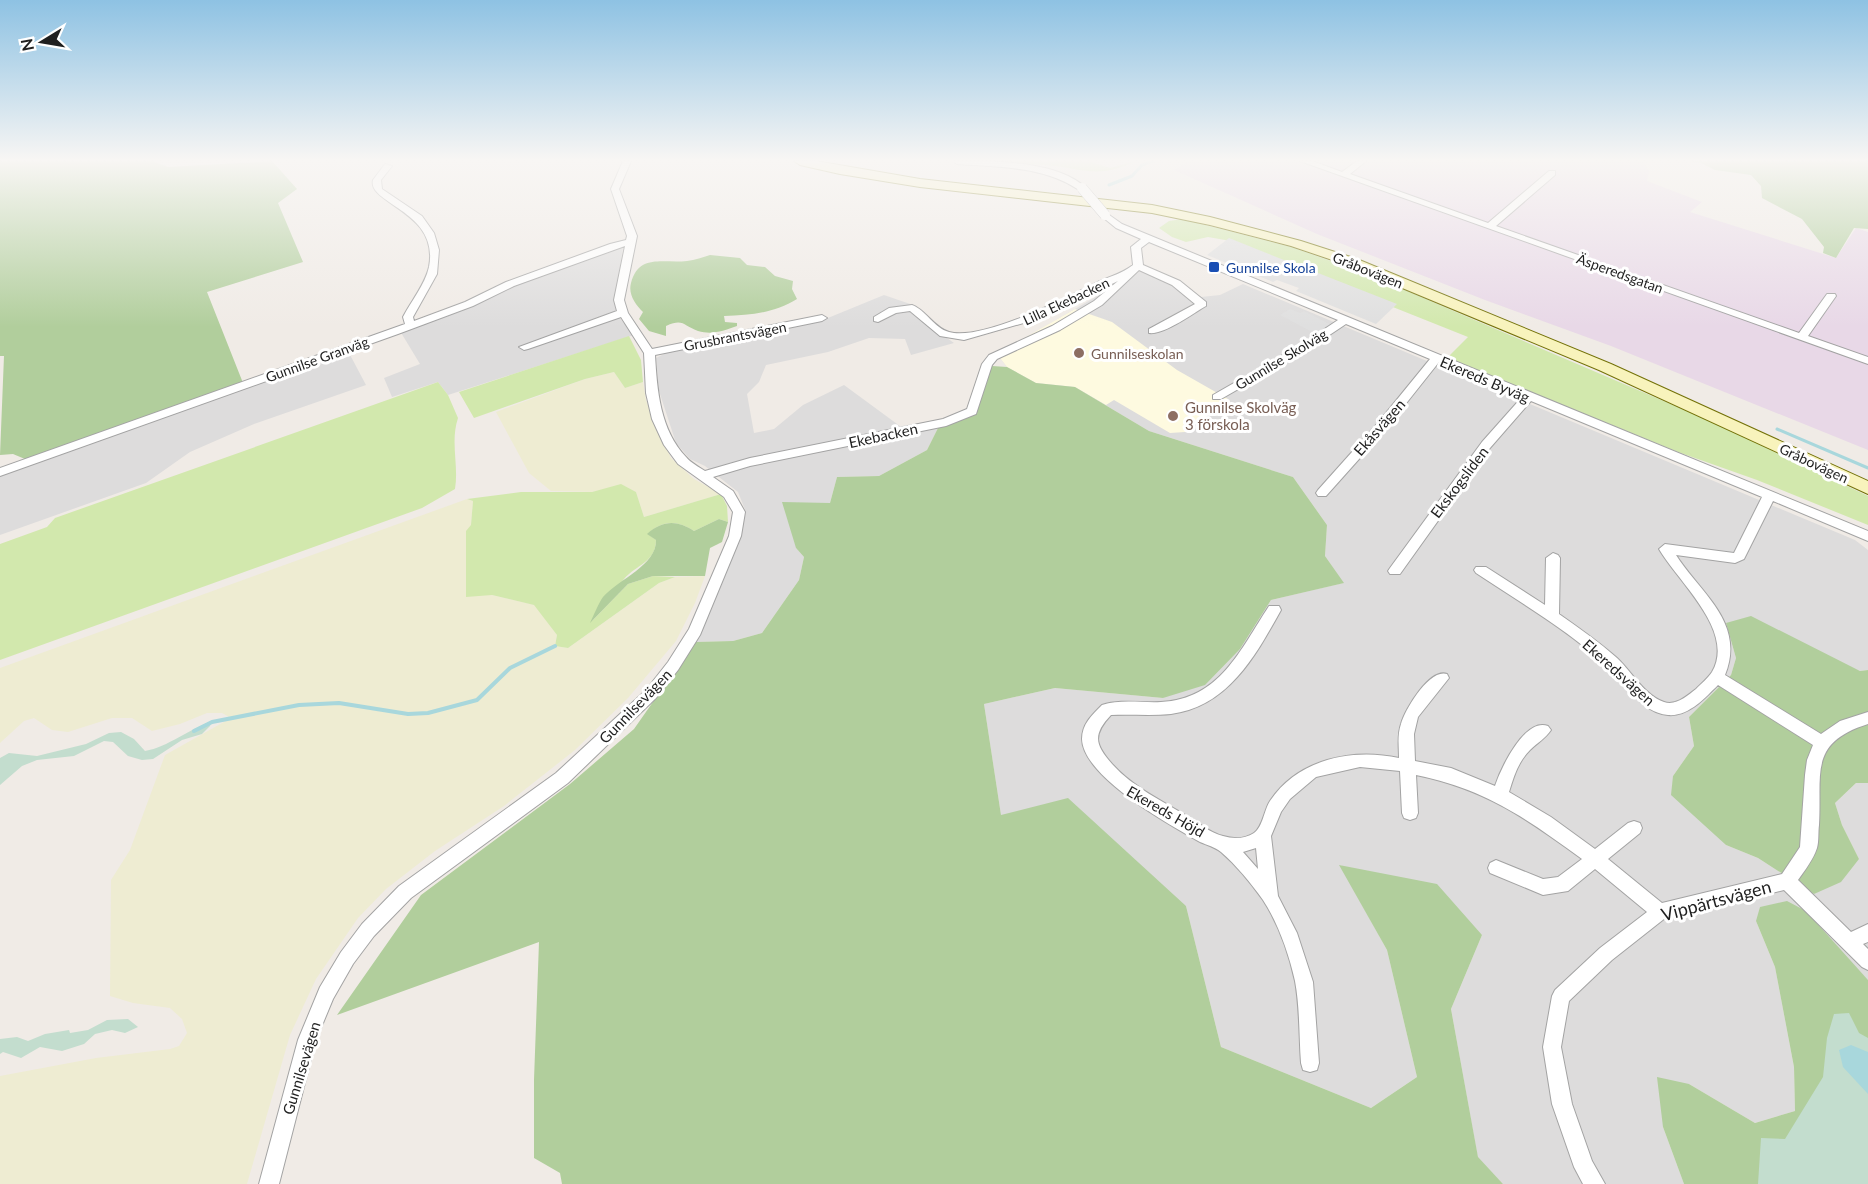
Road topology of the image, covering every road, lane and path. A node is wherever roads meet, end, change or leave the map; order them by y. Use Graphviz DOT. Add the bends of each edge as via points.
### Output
graph roads {
  1 [pos="415,216"];
  2 [pos="626,216"];
  3 [pos="1107,216"];
  4 [pos="1187,216"];
  5 [pos="1215,216"];
  6 [pos="1459,216"];
  7 [pos="1502,216"];
  8 [pos="1489,227"];
  9 [pos="1148,238"];
  10 [pos="631,242"];
  11 [pos="1138,266"];
  12 [pos="1124,276"];
  13 [pos="1831,296"];
  14 [pos="623,313"];
  15 [pos="822,318"];
  16 [pos="878,319"];
  17 [pos="1344,321"];
  18 [pos="410,325"];
  19 [pos="1153,331"];
  20 [pos="1801,338"];
  21 [pos="1022,345"];
  22 [pos="524,347"];
  23 [pos="649,353"];
  24 [pos="1436,359"];
  25 [pos="1868,361"];
  26 [pos="1217,397"];
  27 [pos="1528,397"];
  28 [pos="0,472"];
  29 [pos="705,477"];
  30 [pos="1868,480"];
  31 [pos="1868,488"];
  32 [pos="1322,493"];
  33 [pos="1769,496"];
  34 [pos="1868,536"];
  35 [pos="1553,558"];
  36 [pos="1481,570"];
  37 [pos="1395,571"];
  38 [pos="1274,610"];
  39 [pos="1552,617"];
  40 [pos="1717,677"];
  41 [pos="1442,678"];
  42 [pos="1868,718"];
  43 [pos="1543,730"];
  44 [pos="1821,742"];
  45 [pos="1408,765"];
  46 [pos="1500,795"];
  47 [pos="1410,813"];
  48 [pos="1634,828"];
  49 [pos="1263,836"];
  50 [pos="1224,844"];
  51 [pos="1597,860"];
  52 [pos="1496,868"];
  53 [pos="1787,881"];
  54 [pos="1270,897"];
  55 [pos="1660,912"];
  56 [pos="1868,932"];
  57 [pos="1849,943"];
  58 [pos="1868,961"];
  59 [pos="1310,1063"];
  60 [pos="269,1184"];
  61 [pos="1595,1184"];
  1 -- 18 [label="street" via="427,228 435,253 429,282 408,317"];
  2 -- 10 [label="street"];
  3 -- 9 [label="street, Ekereds Byväg, bridge"];
  4 -- 31 [label="main road, Gråbovägen" via="1281,239 1352,262 1605,367"];
  5 -- 30 [label="main road, Gråbovägen" via="1343,253 1498,314"];
  6 -- 8 [label="street, Äsperedsgatan"];
  7 -- 8 [label="street"];
  8 -- 20 [label="street, Äsperedsgatan"];
  9 -- 11 [label="street" via="1136,247"];
  9 -- 17 [label="street, Ekereds Byväg"];
  10 -- 14 [label="street" via="619,300"];
  10 -- 18 [label="street, Gunnilse Granväg" via="553,268"];
  11 -- 12 [label="street, Lilla Ekebacken"];
  11 -- 19 [label="street" via="1176,283 1202,304"];
  12 -- 16 [label="street, Lilla Ekebacken" via="1037,316 964,337 944,334 912,308 893,310"];
  12 -- 21 [label="street, Lilla Ekebacken" via="1124,281 1098,303"];
  13 -- 20 [label="street"];
  14 -- 22 [label="street"];
  14 -- 23 [label="street, Gunnilsevägen"];
  15 -- 23 [label="street, Grusbrantsvägen"];
  17 -- 24 [label="street, Ekereds Byväg"];
  17 -- 26 [label="street, Gunnilse Skolväg"];
  18 -- 28 [label="street, Gunnilse Granväg"];
  20 -- 25 [label="street, Äsperedsgatan"];
  21 -- 29 [label="street, Ekebacken" via="1005,350 987,364 972,411 963,416 750,462"];
  23 -- 29 [label="street, Gunnilsevägen" via="658,419 682,461"];
  24 -- 27 [label="street, Ekereds Byväg"];
  24 -- 32 [label="street, Ekåsvägen"];
  27 -- 33 [label="street, Ekereds Byväg"];
  27 -- 37 [label="street, Ekskogsliden" via="1486,445"];
  29 -- 60 [label="street, Gunnilsevägen" via="729,494 739,521 711,596 679,657 651,694 562,778 405,892 346,958 326,993 307,1040"];
  33 -- 34 [label="street, Ekereds Byväg"];
  33 -- 40 [label="street" via="1739,556 1665,549 1724,633 1725,659"];
  35 -- 39 [label="street"];
  36 -- 39 [label="street, Ekeredsvägen"];
  38 -- 50 [label="street, Ekereds Höjd" via="1236,670 1203,697 1180,706 1107,709 1099,715 1091,732 1095,754 1122,786"];
  39 -- 40 [label="street, Ekeredsvägen" via="1614,663 1659,707 1684,706"];
  40 -- 44 [label="street"];
  41 -- 45 [label="street" via="1418,703 1408,721"];
  42 -- 44 [label="street" via="1842,726"];
  43 -- 46 [label="street" via="1523,745 1509,763"];
  44 -- 53 [label="street, Vippärtsvägen" via="1811,769 1813,810 1808,850"];
  45 -- 46 [label="street, Ekereds Höjd"];
  45 -- 47 [label="street"];
  45 -- 49 [label="street, Ekereds Höjd" via="1360,760 1312,771 1284,794"];
  46 -- 51 [label="street, Ekereds Höjd"];
  48 -- 51 [label="street"];
  49 -- 50 [label="street" via="1252,843"];
  49 -- 54 [label="street, Ekereds Höjd"];
  50 -- 54 [label="street, Ekereds Höjd"];
  51 -- 52 [label="street" via="1557,886 1543,886"];
  51 -- 55 [label="street, Ekereds Höjd"];
  53 -- 55 [label="street, Vippärtsvägen"];
  53 -- 57 [label="street"];
  54 -- 59 [label="street, Ekereds Höjd" via="1288,933 1304,982"];
  55 -- 61 [label="street, Vippärtsvägen" via="1561,996 1552,1047 1562,1104 1584,1167"];
  56 -- 57 [label="street"];
  57 -- 58 [label="street"];
}
